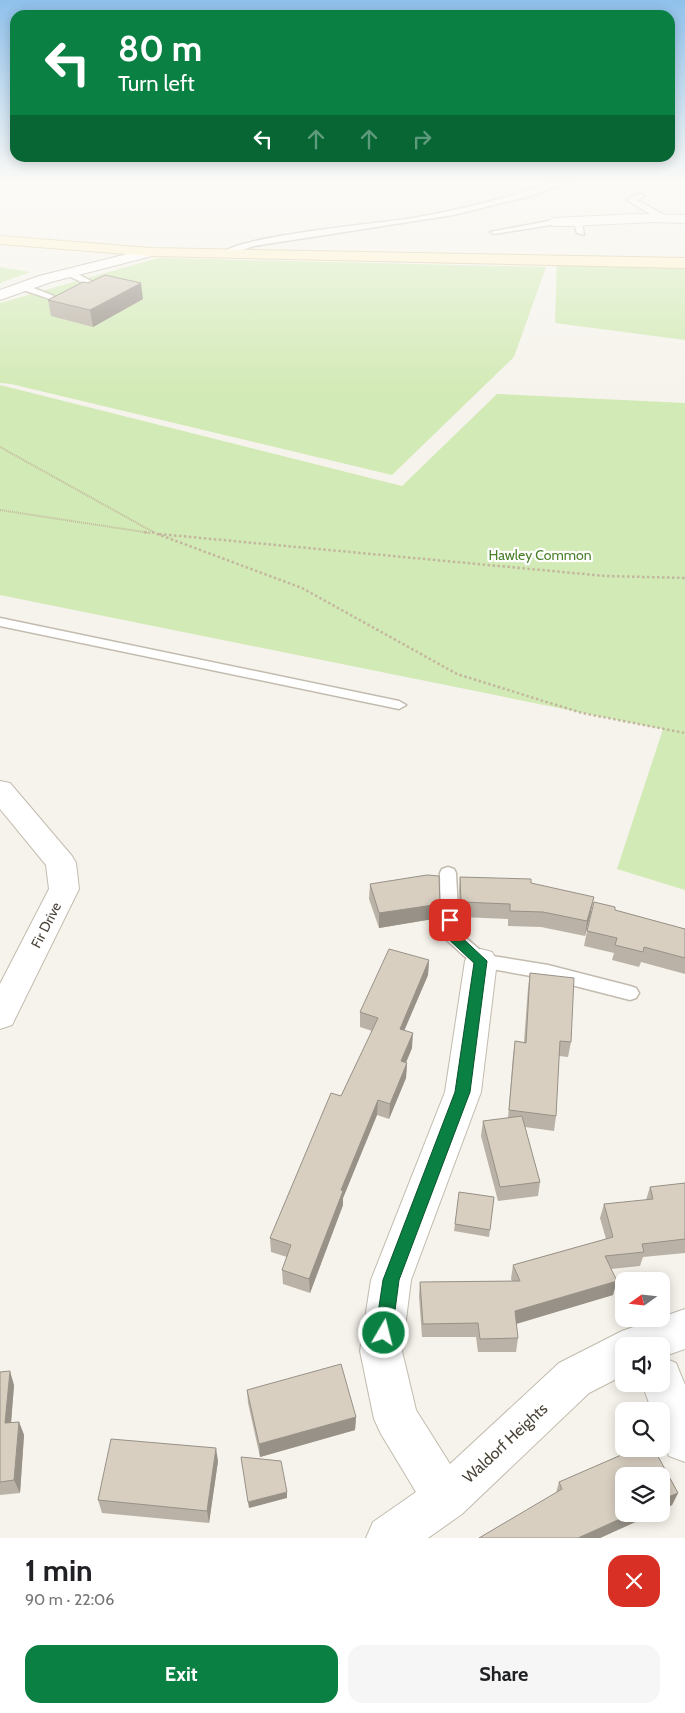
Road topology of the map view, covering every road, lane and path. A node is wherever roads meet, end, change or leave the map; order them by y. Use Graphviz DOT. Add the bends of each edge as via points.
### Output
graph roads {
  1 [pos="151,252"];
  2 [pos="230,252"];
  3 [pos="224,254"];
  4 [pos="685,263"];
  5 [pos="69,273"];
  6 [pos="89,282"];
  7 [pos="23,287"];
  8 [pos="0,295"];
  9 [pos="50,296"];
  10 [pos="0,447"];
  11 [pos="0,510"];
  12 [pos="154,533"];
  13 [pos="685,578"];
  14 [pos="0,622"];
  15 [pos="399,705"];
  16 [pos="685,734"];
  17 [pos="0,790"];
  18 [pos="448,873"];
  19 [pos="480,961"];
  20 [pos="630,993"];
  21 [pos="0,1016"];
  22 [pos="685,1329"];
  23 [pos="670,1338"];
  24 [pos="615,1363"];
  25 [pos="662,1392"];
  26 [pos="685,1440"];
  27 [pos="446,1498"];
  28 [pos="389,1538"];
  1 -- 3 [label="street"];
  1 -- 5 [label="street"];
  2 -- 3 [label="lane"];
  3 -- 4 [label="street"];
  5 -- 6 [label="lane"];
  5 -- 7 [label="street"];
  7 -- 8 [label="street"];
  7 -- 9 [label="lane"];
  10 -- 12 [label="path"];
  11 -- 12 [label="path"];
  12 -- 13 [label="path" via="605,576"];
  12 -- 16 [label="path" via="302,588 457,674 582,713"];
  14 -- 15 [label="lane"];
  17 -- 21 [label="street, Fir Drive" via="61,863 64,889"];
  18 -- 19 [label="lane" via="450,935"];
  19 -- 20 [label="lane" via="548,972"];
  19 -- 27 [label="street" via="463,1092 391,1280 381,1351 396,1419"];
  22 -- 23 [label="street, Waldorf Heights"];
  24 -- 27 [label="street, Waldorf Heights" via="574,1378"];
  25 -- 26 [label="street"];
  27 -- 28 [label="street, Waldorf Heights"];
}
